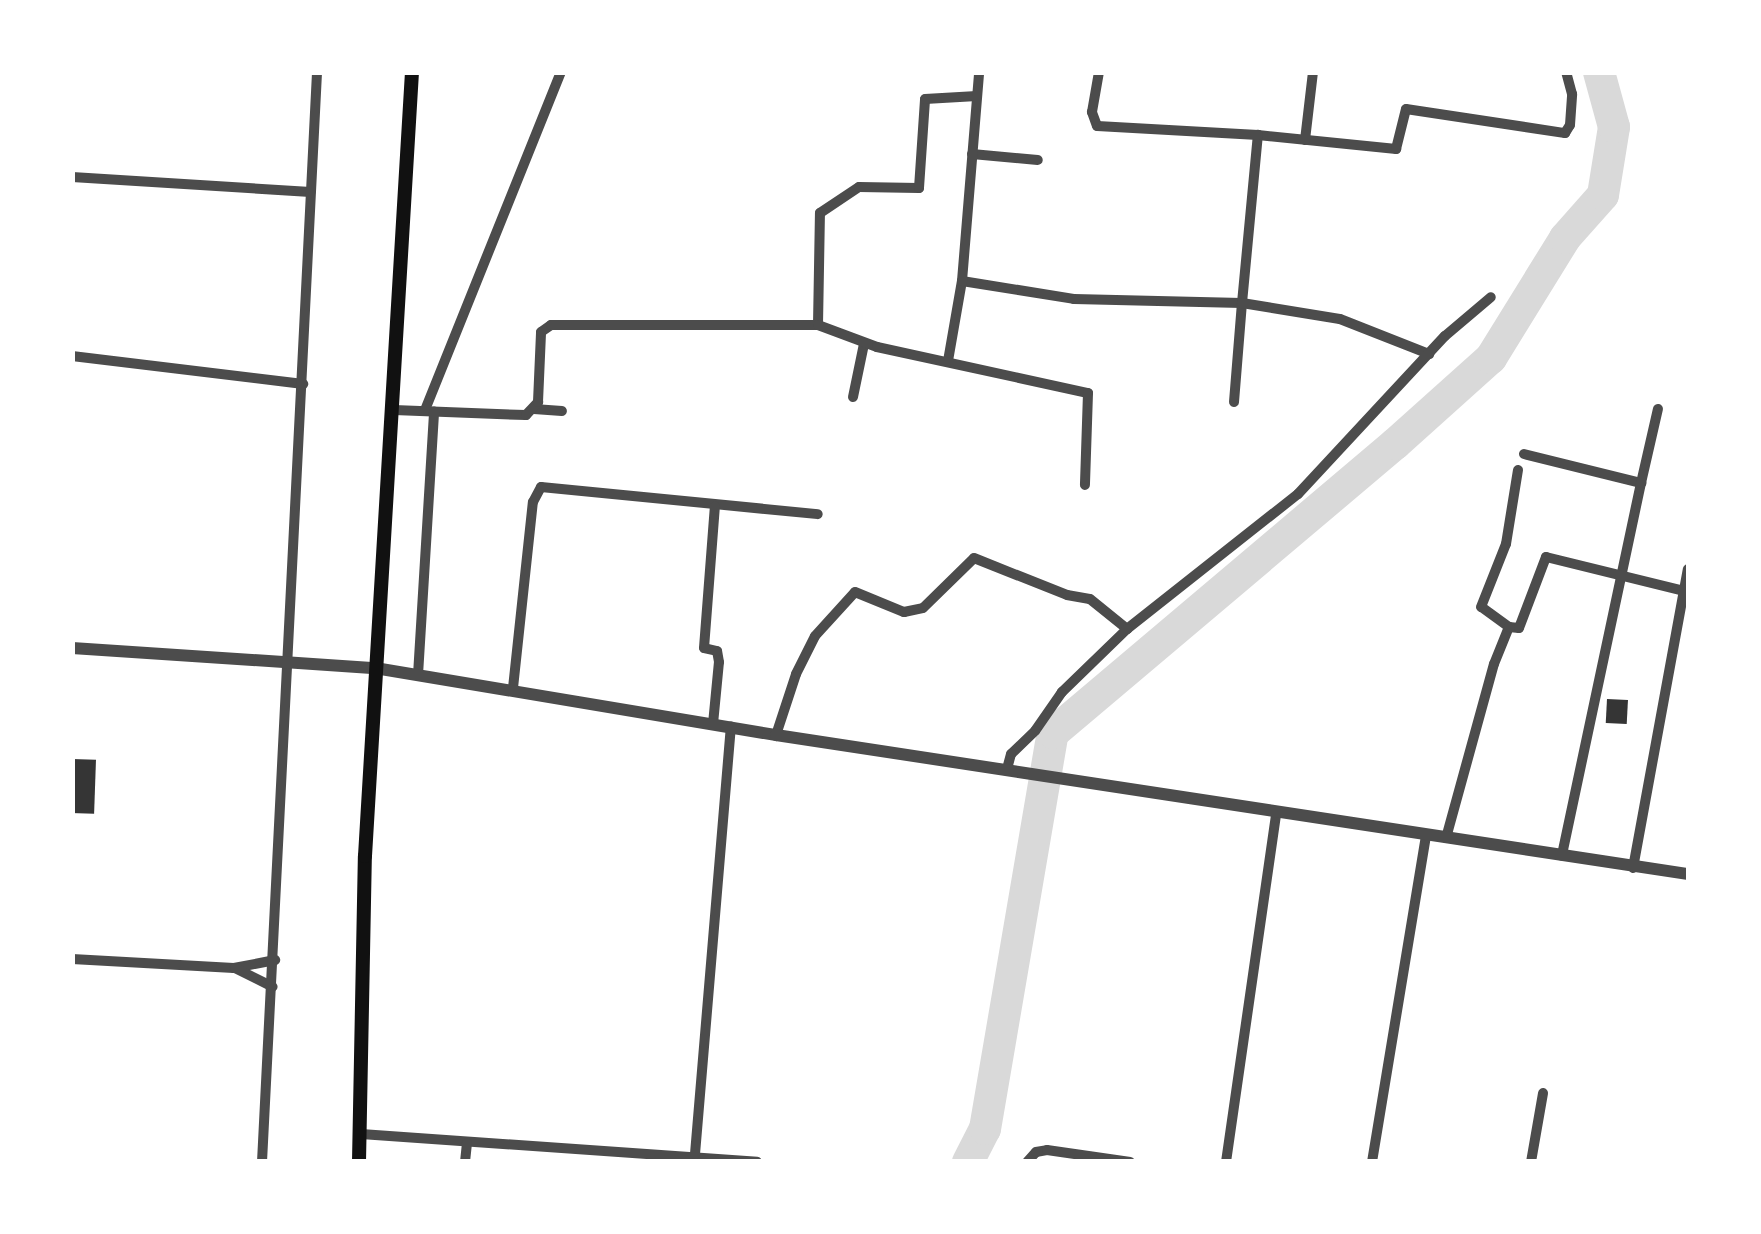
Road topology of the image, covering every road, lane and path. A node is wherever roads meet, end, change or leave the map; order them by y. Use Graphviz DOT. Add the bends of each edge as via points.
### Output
graph roads {
  1 [pos="317,72"];
  2 [pos="412,72"];
  3 [pos="561,72"];
  4 [pos="980,72"];
  5 [pos="1099,72"];
  6 [pos="1312,72"];
  7 [pos="1566,72"];
  8 [pos="978,96"];
  9 [pos="911,98"];
  10 [pos="925,99"];
  11 [pos="1258,136"];
  12 [pos="1305,140"];
  13 [pos="972,154"];
  14 [pos="1038,160"];
  15 [pos="72,177"];
  16 [pos="311,192"];
  17 [pos="962,281"];
  18 [pos="1491,297"];
  19 [pos="1242,303"];
  20 [pos="818,325"];
  21 [pos="864,344"];
  22 [pos="1429,354"];
  23 [pos="72,356"];
  24 [pos="948,361"];
  25 [pos="303,384"];
  26 [pos="854,397"];
  27 [pos="1234,402"];
  28 [pos="534,409"];
  29 [pos="1658,409"];
  30 [pos="394,410"];
  31 [pos="429,411"];
  32 [pos="562,411"];
  33 [pos="1524,454"];
  34 [pos="1518,470"];
  35 [pos="1641,483"];
  36 [pos="1085,485"];
  37 [pos="715,506"];
  38 [pos="818,514"];
  39 [pos="1688,569"];
  40 [pos="1621,578"];
  41 [pos="1686,592"];
  42 [pos="1509,626"];
  43 [pos="1127,628"];
  44 [pos="72,648"];
  45 [pos="288,660"];
  46 [pos="376,668"];
  47 [pos="418,674"];
  48 [pos="513,688"];
  49 [pos="714,724"];
  50 [pos="730,727"];
  51 [pos="776,735"];
  52 [pos="1010,770"];
  53 [pos="1276,813"];
  54 [pos="1426,836"];
  55 [pos="1446,838"];
  56 [pos="1562,856"];
  57 [pos="1633,868"];
  58 [pos="1688,874"];
  59 [pos="72,959"];
  60 [pos="275,960"];
  61 [pos="234,968"];
  62 [pos="273,986"];
  63 [pos="1542,1093"];
  64 [pos="360,1134"];
  65 [pos="467,1143"];
  66 [pos="695,1154"];
  67 [pos="262,1162"];
  68 [pos="359,1162"];
  69 [pos="464,1162"];
  70 [pos="757,1162"];
  71 [pos="1027,1162"];
  72 [pos="1130,1162"];
  73 [pos="1226,1162"];
  74 [pos="1372,1162"];
  75 [pos="1531,1162"];
  1 -- 16 [label="street"];
  2 -- 30 [label="main road"];
  3 -- 31 [label="street"];
  4 -- 8 [label="street"];
  5 -- 11 [label="street" via="1092,112 1097,126"];
  6 -- 12 [label="street"];
  7 -- 12 [label="street" via="1572,94 1564,134 1406,108 1396,150"];
  8 -- 10 [label="street"];
  8 -- 13 [label="street"];
  9 -- 10 [label="street"];
  10 -- 20 [label="street" via="920,187 860,187 820,212"];
  11 -- 12 [label="street"];
  11 -- 19 [label="street"];
  13 -- 14 [label="street"];
  13 -- 17 [label="street"];
  15 -- 16 [label="street"];
  16 -- 25 [label="street"];
  17 -- 19 [label="street" via="1074,299"];
  17 -- 24 [label="street"];
  18 -- 22 [label="street"];
  19 -- 22 [label="street" via="1340,319"];
  19 -- 27 [label="street"];
  20 -- 21 [label="street"];
  20 -- 28 [label="street" via="552,325 541,332"];
  21 -- 24 [label="street"];
  21 -- 26 [label="street"];
  22 -- 43 [label="street" via="1298,494"];
  23 -- 25 [label="street"];
  24 -- 36 [label="street" via="1088,392"];
  25 -- 45 [label="street"];
  28 -- 31 [label="street" via="514,416"];
  28 -- 32 [label="street"];
  29 -- 35 [label="street"];
  30 -- 31 [label="street"];
  30 -- 46 [label="main road"];
  31 -- 47 [label="street"];
  33 -- 35 [label="street"];
  34 -- 42 [label="street" via="1506,544 1481,607"];
  35 -- 40 [label="street"];
  37 -- 38 [label="street"];
  37 -- 48 [label="street" via="552,487 536,492"];
  37 -- 49 [label="street" via="704,648 717,651 719,662"];
  39 -- 41 [label="street"];
  40 -- 41 [label="street"];
  40 -- 42 [label="street" via="1546,557 1519,628"];
  40 -- 56 [label="street"];
  41 -- 57 [label="street"];
  42 -- 55 [label="street"];
  43 -- 51 [label="street" via="1090,599 974,558 923,608 904,612 855,592 815,636"];
  43 -- 52 [label="street" via="1062,692 1011,754"];
  44 -- 45 [label="street"];
  45 -- 46 [label="street"];
  45 -- 60 [label="street"];
  46 -- 47 [label="street"];
  46 -- 64 [label="main road" via="364,856"];
  47 -- 48 [label="street"];
  48 -- 49 [label="street"];
  49 -- 50 [label="street"];
  50 -- 51 [label="street"];
  50 -- 66 [label="street"];
  51 -- 52 [label="street"];
  52 -- 53 [label="street"];
  53 -- 54 [label="street"];
  53 -- 73 [label="street"];
  54 -- 55 [label="street"];
  54 -- 74 [label="street"];
  55 -- 56 [label="street"];
  56 -- 57 [label="street"];
  57 -- 58 [label="street"];
  59 -- 61 [label="street"];
  60 -- 61 [label="street"];
  60 -- 62 [label="street"];
  61 -- 62 [label="street"];
  62 -- 67 [label="street"];
  63 -- 75 [label="street"];
  64 -- 65 [label="street"];
  64 -- 68 [label="main road"];
  65 -- 66 [label="street"];
  65 -- 69 [label="street"];
  66 -- 70 [label="street"];
  71 -- 72 [label="street" via="1047,1150"];
}
